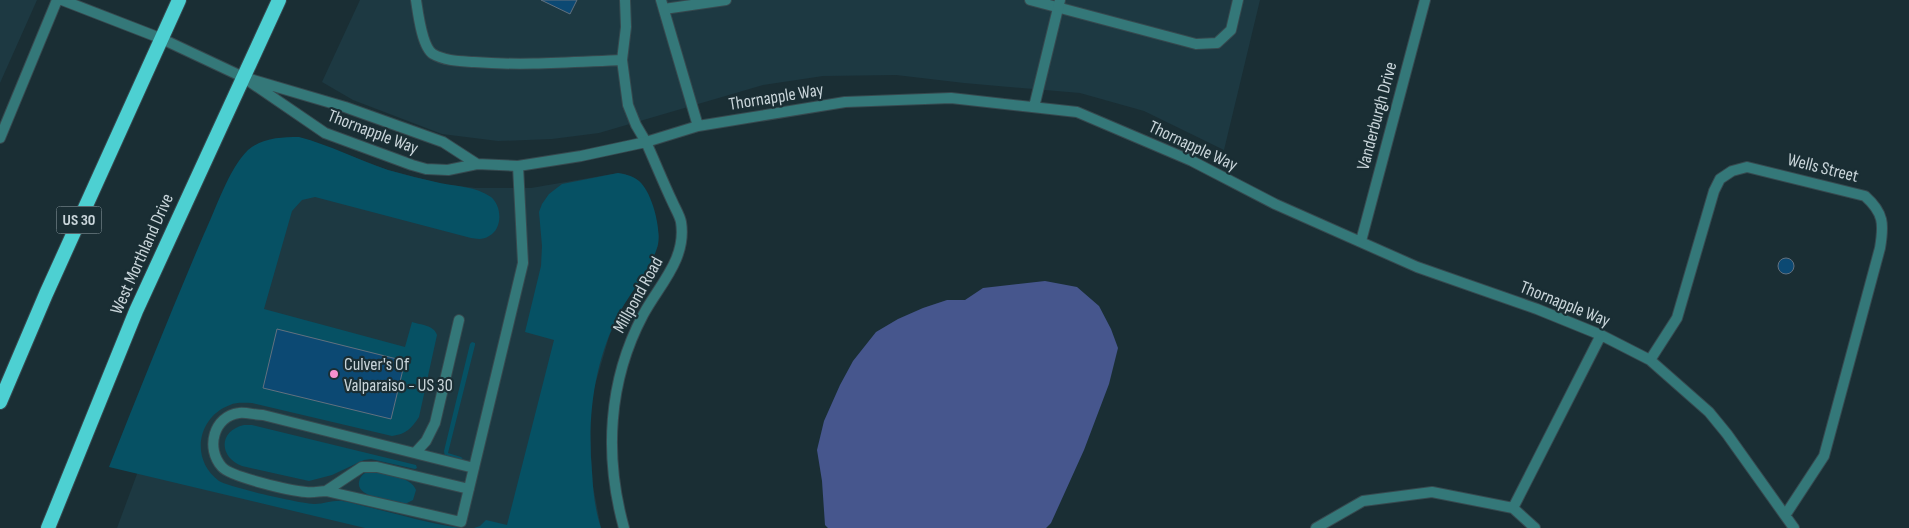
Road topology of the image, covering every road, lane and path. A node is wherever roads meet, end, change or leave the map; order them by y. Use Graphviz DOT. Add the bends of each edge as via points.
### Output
graph roads {
  1 [pos="58,0"];
  2 [pos="62,0"];
  3 [pos="179,0"];
  4 [pos="279,0"];
  5 [pos="416,0"];
  6 [pos="625,0"];
  7 [pos="726,0"];
  8 [pos="1030,0"];
  9 [pos="1238,0"];
  10 [pos="1425,0"];
  11 [pos="662,4"];
  12 [pos="1059,4"];
  13 [pos="160,38"];
  14 [pos="622,60"];
  15 [pos="243,77"];
  16 [pos="1034,107"];
  17 [pos="698,126"];
  18 [pos="0,138"];
  19 [pos="646,142"];
  20 [pos="477,164"];
  21 [pos="518,166"];
  22 [pos="1361,241"];
  23 [pos="459,320"];
  24 [pos="1601,335"];
  25 [pos="1650,360"];
  26 [pos="0,402"];
  27 [pos="415,453"];
  28 [pos="474,468"];
  29 [pos="469,489"];
  30 [pos="326,491"];
  31 [pos="1513,508"];
  32 [pos="1786,514"];
  33 [pos="48,528"];
  34 [pos="624,528"];
  35 [pos="1316,528"];
  36 [pos="1534,528"];
  37 [pos="1794,528"];
  1 -- 18 [label="street"];
  2 -- 13 [label="street, Thornapple Way"];
  3 -- 13 [label="highway, US 30"];
  4 -- 15 [label="highway, West Morthland Drive"];
  5 -- 14 [label="street" via="426,46 432,53 451,60 496,64"];
  6 -- 14 [label="street, Millpond Road"];
  7 -- 11 [label="street"];
  8 -- 12 [label="street"];
  9 -- 12 [label="street" via="1231,30 1217,43 1196,44"];
  10 -- 22 [label="street, Vanderburgh Drive"];
  11 -- 17 [label="street"];
  12 -- 16 [label="street"];
  13 -- 15 [label="street, Thornapple Way"];
  13 -- 26 [label="highway, US 30"];
  14 -- 19 [label="street, Millpond Road" via="628,105"];
  15 -- 20 [label="street, Thornapple Way" via="345,107 443,142"];
  15 -- 20 [label="street, Thornapple Way" via="319,130 350,143 426,169 448,170"];
  15 -- 33 [label="highway, West Morthland Drive" via="136,311"];
  16 -- 17 [label="street, Thornapple Way" via="951,98 845,102"];
  16 -- 22 [label="street, Thornapple Way" via="1077,112 1192,161 1275,204"];
  17 -- 19 [label="street, Thornapple Way"];
  19 -- 21 [label="street, Thornapple Way"];
  19 -- 34 [label="street, Millpond Road" via="681,222 680,254 643,314 626,353 614,397 612,472"];
  20 -- 21 [label="street, Thornapple Way"];
  21 -- 28 [label="street" via="523,263"];
  22 -- 24 [label="street, Thornapple Way" via="1417,267"];
  23 -- 27 [label="street" via="435,423"];
  24 -- 25 [label="street, Thornapple Way"];
  24 -- 31 [label="street"];
  25 -- 32 [label="street, Thornapple Way" via="1709,412"];
  25 -- 32 [label="street, Wells Street" via="1677,318 1709,203 1720,179 1747,166 1865,196 1873,203 1882,221 1880,248 1824,456"];
  27 -- 28 [label="street"];
  27 -- 30 [label="street" via="239,413 224,420 213,436 213,454 222,468 235,475 307,492"];
  28 -- 29 [label="street"];
  29 -- 30 [label="street" via="377,467 362,467"];
  29 -- 30 [label="street" via="461,522"];
  31 -- 35 [label="street" via="1432,492 1363,501"];
  31 -- 36 [label="street"];
  32 -- 37 [label="street, Thornapple Way"];
}
